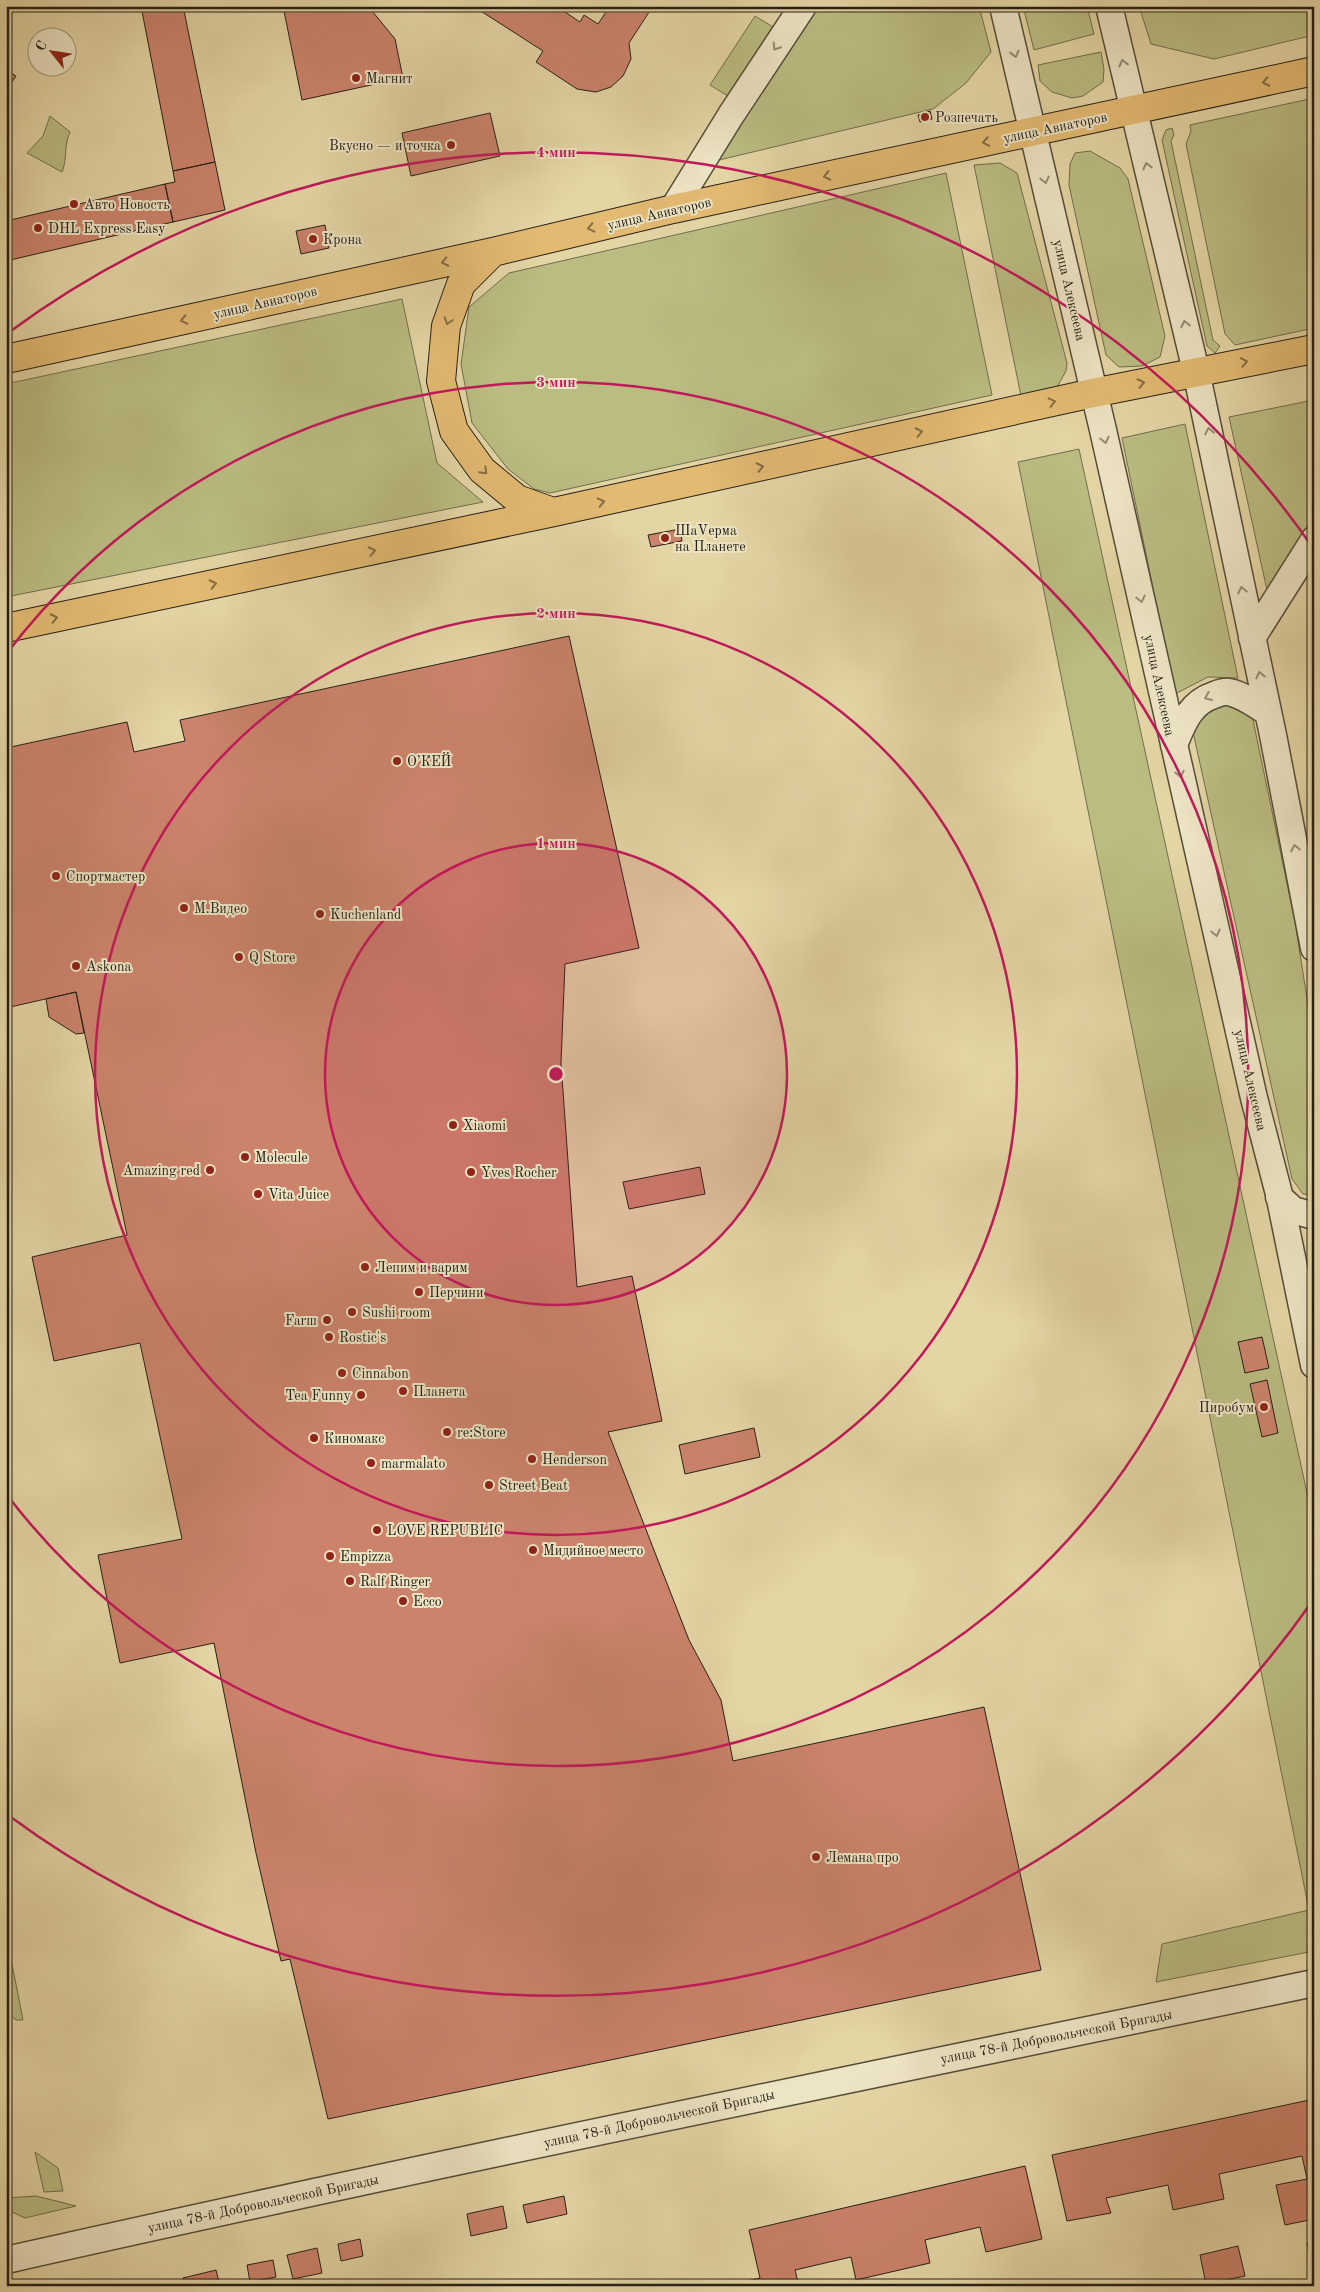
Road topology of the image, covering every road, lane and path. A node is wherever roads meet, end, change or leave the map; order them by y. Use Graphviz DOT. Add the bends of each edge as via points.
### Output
graph roads {
  1 [pos="803,6"];
  2 [pos="1003,6"];
  3 [pos="1109,6"];
  4 [pos="1314,71"];
  5 [pos="1134,110"];
  6 [pos="1034,133"];
  7 [pos="673,209"];
  8 [pos="492,252"];
  9 [pos="1314,349"];
  10 [pos="6,359"];
  11 [pos="1196,371"];
  12 [pos="1094,393"];
  13 [pos="554,512"];
  14 [pos="1314,540"];
  15 [pos="6,628"];
  16 [pos="1252,638"];
  17 [pos="1267,712"];
  18 [pos="1174,745"];
  19 [pos="1314,948"];
  20 [pos="1279,1197"];
  21 [pos="1314,1216"];
  22 [pos="1314,1365"];
  23 [pos="1314,1983"];
  24 [pos="6,2260"];
  1 -- 7 [label="street, one-way"];
  2 -- 6 [label="street, улица Алексеева, one-way"];
  5 -- 3 [label="street, one-way"];
  4 -- 5 [label="main road, улица Авиаторов, one-way"];
  5 -- 6 [label="main road, улица Авиаторов"];
  11 -- 5 [label="street, one-way"];
  6 -- 7 [label="main road, улица Авиаторов, one-way"];
  6 -- 12 [label="street, улица Алексеева, one-way"];
  7 -- 8 [label="main road, улица Авиаторов, one-way"];
  8 -- 10 [label="main road, улица Авиаторов, one-way"];
  8 -- 13 [label="main road, one-way" via="462,284 446,326 441,381 454,431 482,470 517,499"];
  11 -- 9 [label="main road, one-way"];
  12 -- 11 [label="main road, one-way"];
  16 -- 11 [label="street, one-way"];
  13 -- 12 [label="main road, one-way"];
  12 -- 18 [label="street, улица Алексеева, one-way"];
  15 -- 13 [label="main road, one-way"];
  14 -- 16 [label="street"];
  17 -- 16 [label="street, one-way"];
  17 -- 18 [label="street, one-way" via="1227,691 1214,695 1198,702 1185,720"];
  19 -- 17 [label="street, one-way"];
  18 -- 20 [label="street, улица Алексеева, one-way"];
  20 -- 21 [label="street" via="1293,1210"];
  20 -- 22 [label="street, улица Алексеева"];
  23 -- 24 [label="street, улица 78-й Добровольческой Бригады" via="673,2115"];
}
